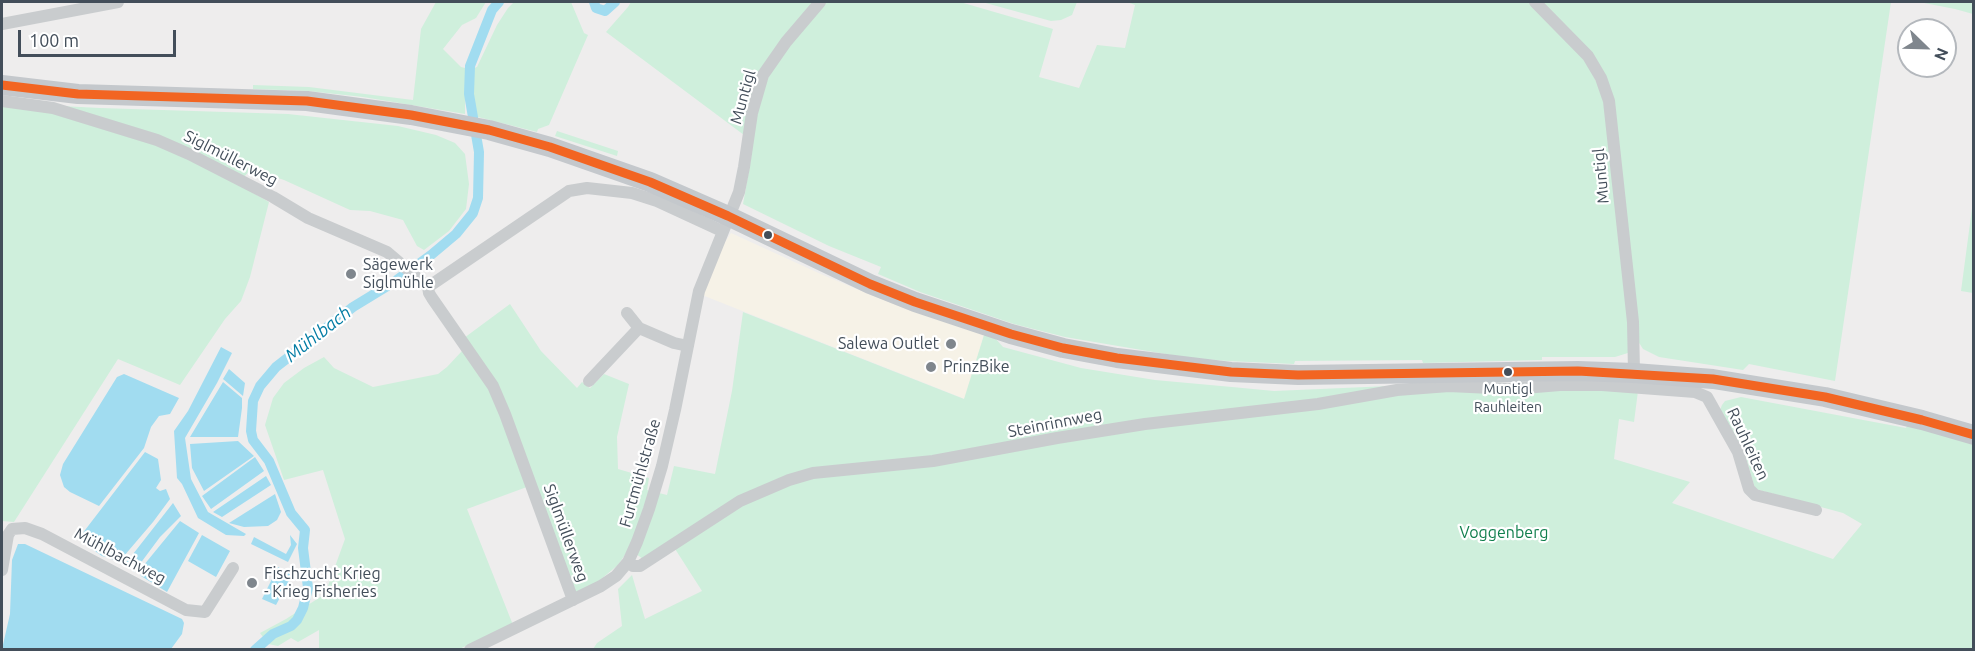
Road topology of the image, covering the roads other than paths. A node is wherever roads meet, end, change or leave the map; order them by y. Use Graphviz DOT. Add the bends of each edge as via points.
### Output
graph roads {
  1 [pos="118,2"];
  2 [pos="820,2"];
  3 [pos="1535,2"];
  4 [pos="2,24"];
  5 [pos="2,85"];
  6 [pos="2,101"];
  7 [pos="725,224"];
  8 [pos="428,287"];
  9 [pos="627,313"];
  10 [pos="639,328"];
  11 [pos="688,346"];
  12 [pos="1634,373"];
  13 [pos="589,381"];
  14 [pos="1512,389"];
  15 [pos="1974,435"];
  16 [pos="1816,510"];
  17 [pos="7,527"];
  18 [pos="627,562"];
  19 [pos="233,568"];
  20 [pos="2,570"];
  21 [pos="573,600"];
  22 [pos="470,650"];
  1 -- 4 [label="street"];
  2 -- 7 [label="street, Muntigl" via="763,75 752,113 739,192"];
  3 -- 12 [label="street, Muntigl" via="1588,56 1609,102 1633,322"];
  5 -- 7 [label="main road" via="78,94 307,102 462,124 595,161 650,182"];
  6 -- 8 [label="street, Siglmüllerweg" via="53,108 157,140 308,218 387,252"];
  7 -- 8 [label="street" via="632,193 587,188 568,191"];
  7 -- 11 [label="street, Furtmühlstraße" via="699,291"];
  7 -- 12 [label="main road" via="962,318 1011,334 1117,358 1231,372 1330,375"];
  8 -- 21 [label="street, Siglmüllerweg" via="506,414"];
  9 -- 10 [label="street"];
  10 -- 11 [label="street"];
  10 -- 13 [label="street"];
  11 -- 18 [label="street, Furtmühlstraße" via="662,466"];
  12 -- 15 [label="main road" via="1713,379 1815,395"];
  14 -- 16 [label="street, Rauhleiten" via="1602,385 1695,392 1707,397 1738,452 1749,489 1755,495"];
  14 -- 18 [label="street, Steinrinnweg" via="1449,386 1397,390 1318,404 1094,431 933,461 813,473 740,501 640,566"];
  17 -- 19 [label="street, Mühlbachweg" via="42,534 186,610 205,612"];
  17 -- 20 [label="street, Mühlbachweg"];
  18 -- 21 [label="street, Furtmühlstraße" via="616,576"];
  21 -- 22 [label="street, Furtmühlstraße"];
}
